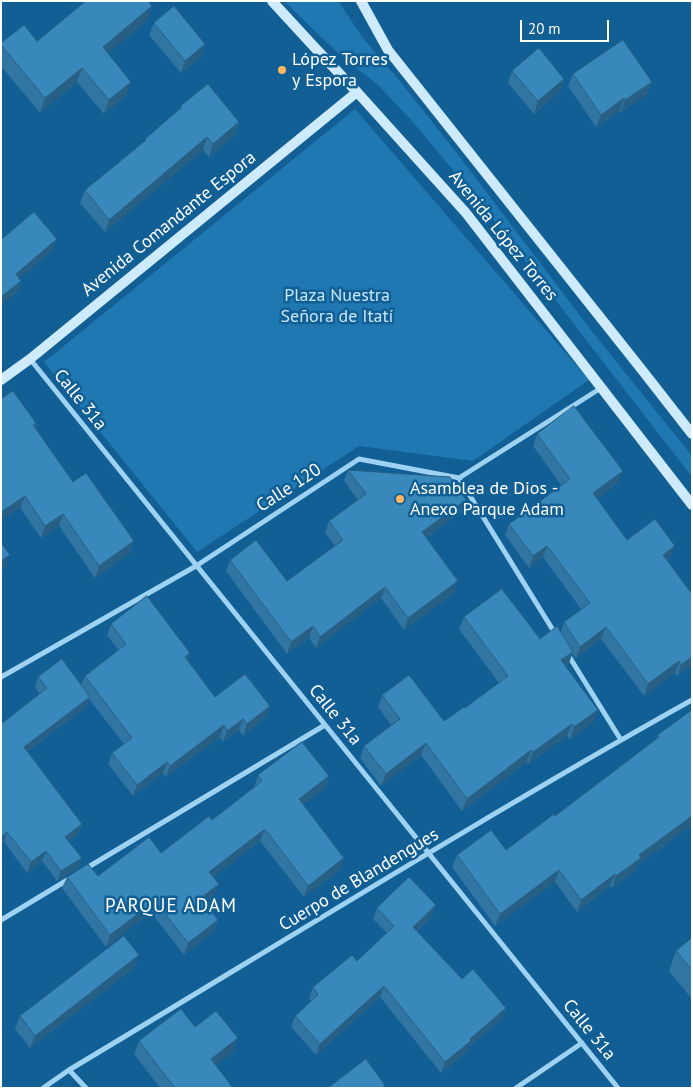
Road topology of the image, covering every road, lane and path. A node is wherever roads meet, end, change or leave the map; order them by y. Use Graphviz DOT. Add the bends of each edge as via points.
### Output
graph roads {
  1 [pos="272,1"];
  2 [pos="361,1"];
  3 [pos="357,92"];
  4 [pos="30,359"];
  5 [pos="1,380"];
  6 [pos="602,388"];
  7 [pos="692,434"];
  8 [pos="459,478"];
  9 [pos="692,505"];
  10 [pos="196,566"];
  11 [pos="558,638"];
  12 [pos="564,647"];
  13 [pos="1,677"];
  14 [pos="692,700"];
  15 [pos="325,725"];
  16 [pos="622,740"];
  17 [pos="429,854"];
  18 [pos="1,920"];
  19 [pos="582,1043"];
  20 [pos="69,1070"];
  21 [pos="43,1088"];
  22 [pos="86,1088"];
  23 [pos="516,1088"];
  24 [pos="618,1088"];
  1 -- 3 [label="main road, Avenida López Torres"];
  2 -- 7 [label="main road, Avenida López Torres" via="388,50"];
  3 -- 4 [label="main road, Avenida Comandante Espora"];
  3 -- 6 [label="main road, Avenida López Torres" via="466,213"];
  4 -- 5 [label="main road, Avenida Comandante Espora"];
  4 -- 10 [label="street, Calle 31a"];
  6 -- 8 [label="street"];
  6 -- 9 [label="main road, Avenida López Torres"];
  8 -- 10 [label="street, Calle 120" via="359,459"];
  8 -- 11 [label="street"];
  10 -- 13 [label="street, Calle 120"];
  10 -- 15 [label="street, Calle 31a"];
  12 -- 16 [label="street"];
  14 -- 16 [label="street, Cuerpo de Blandengues"];
  15 -- 17 [label="street, Calle 31a"];
  15 -- 18 [label="street"];
  16 -- 17 [label="street, Cuerpo de Blandengues"];
  17 -- 19 [label="street, Calle 31a"];
  17 -- 20 [label="street, Cuerpo de Blandengues"];
  19 -- 23 [label="street"];
  19 -- 24 [label="street, Calle 31a"];
  20 -- 21 [label="street, Cuerpo de Blandengues"];
  20 -- 22 [label="street"];
}
